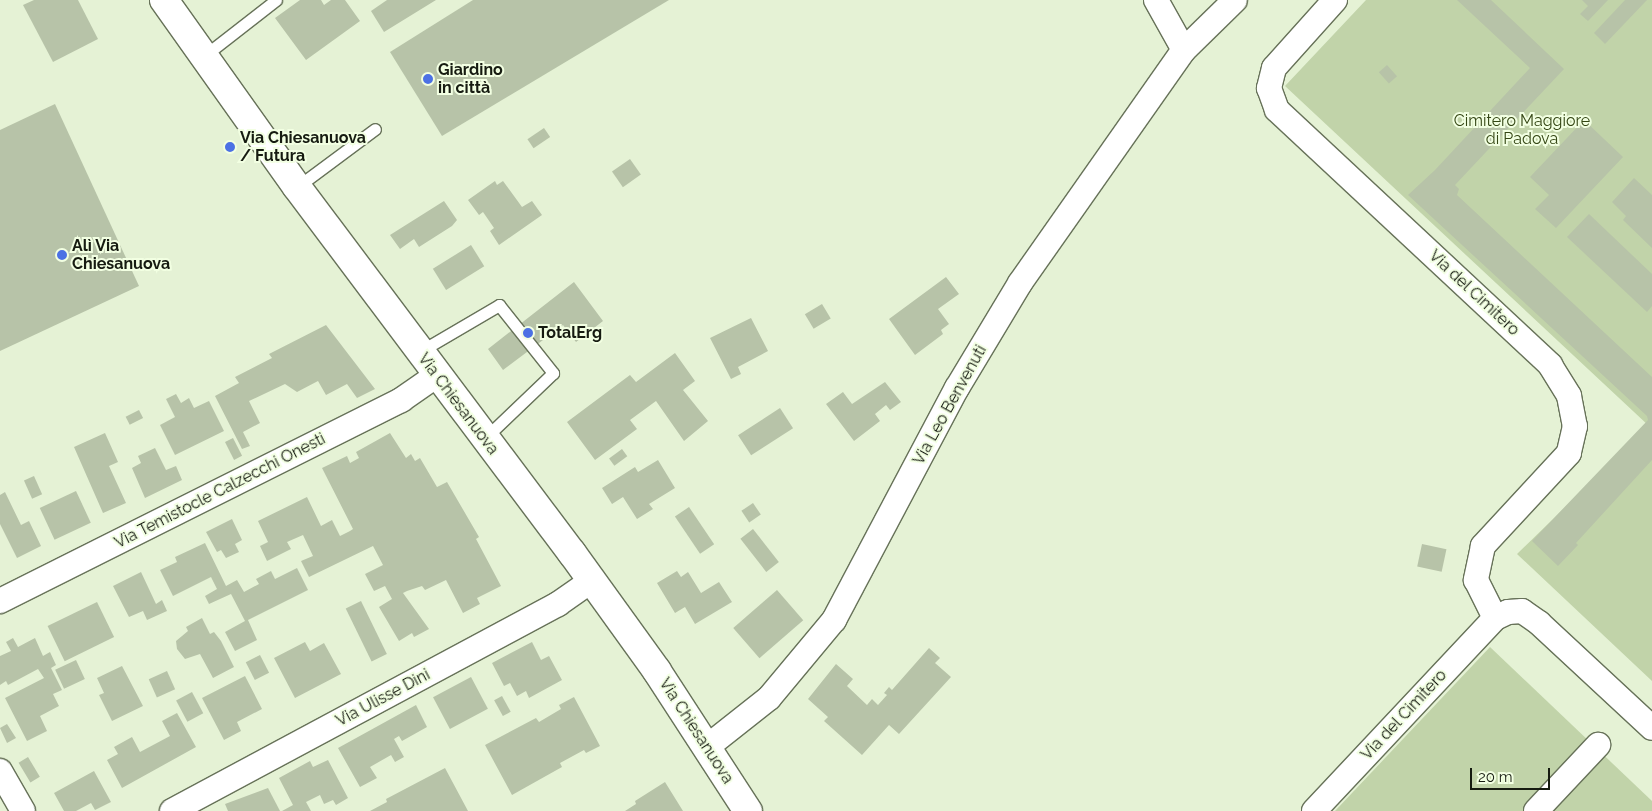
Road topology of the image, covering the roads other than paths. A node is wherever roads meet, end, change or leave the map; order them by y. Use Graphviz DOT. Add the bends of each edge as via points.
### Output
graph roads {
  1 [pos="164,0"];
  2 [pos="276,0"];
  3 [pos="1156,0"];
  4 [pos="1235,0"];
  5 [pos="1335,0"];
  6 [pos="1184,50"];
  7 [pos="204,56"];
  8 [pos="375,129"];
  9 [pos="297,187"];
  10 [pos="419,352"];
  11 [pos="437,375"];
  12 [pos="484,439"];
  13 [pos="591,580"];
  14 [pos="0,601"];
  15 [pos="1495,618"];
  16 [pos="1652,728"];
  17 [pos="1598,745"];
  18 [pos="707,748"];
  19 [pos="0,771"];
  20 [pos="23,811"];
  21 [pos="172,811"];
  22 [pos="748,811"];
  23 [pos="1314,811"];
  24 [pos="1536,811"];
  1 -- 7 [label="main road, Via Chiesanuova"];
  2 -- 7 [label="lane"];
  3 -- 6 [label="street"];
  4 -- 6 [label="street, Via Leo Benvenuti"];
  5 -- 15 [label="street, Via del Cimitero" via="1274,68 1269,88 1277,110 1550,365 1569,396 1575,426 1569,453 1483,546 1476,580"];
  6 -- 18 [label="street, Via Leo Benvenuti" via="1020,283 957,388 834,620 769,698"];
  7 -- 9 [label="main road, Via Chiesanuova"];
  8 -- 9 [label="lane"];
  9 -- 10 [label="main road, Via Chiesanuova"];
  10 -- 11 [label="main road, Via Chiesanuova"];
  10 -- 12 [label="lane" via="499,305 553,374"];
  11 -- 12 [label="main road, Via Chiesanuova"];
  11 -- 14 [label="street, Via Temistocle Calzecchi Onesti" via="401,400"];
  12 -- 13 [label="main road, Via Chiesanuova"];
  13 -- 18 [label="main road, Via Chiesanuova"];
  13 -- 21 [label="street, Via Ulisse Dini" via="558,604"];
  15 -- 16 [label="street" via="1508,612 1522,611 1528,615"];
  15 -- 23 [label="street, Via del Cimitero"];
  17 -- 24 [label="street"];
  18 -- 22 [label="main road, Via Chiesanuova"];
  19 -- 20 [label="street"];
}
